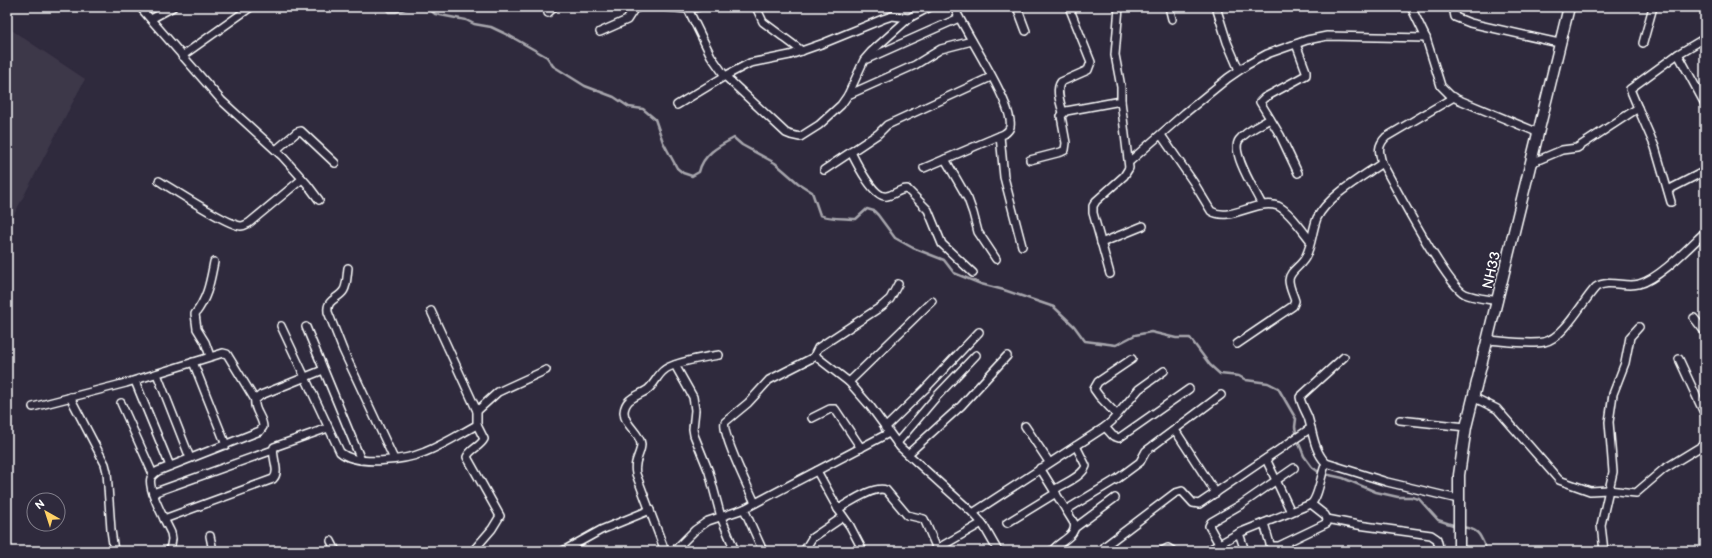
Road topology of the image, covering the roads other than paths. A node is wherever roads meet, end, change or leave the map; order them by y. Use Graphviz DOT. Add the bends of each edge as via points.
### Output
graph roads {
  1 [pos="140,7"];
  2 [pos="172,7"];
  3 [pos="251,7"];
  4 [pos="554,7"];
  5 [pos="639,7"];
  6 [pos="664,7"];
  7 [pos="698,7"];
  8 [pos="756,7"];
  9 [pos="930,7"];
  10 [pos="954,7"];
  11 [pos="1017,7"];
  12 [pos="1069,7"];
  13 [pos="1119,7"];
  14 [pos="1169,7"];
  15 [pos="1216,7"];
  16 [pos="1412,7"];
  17 [pos="1453,7"];
  18 [pos="1569,7"];
  19 [pos="1653,7"];
  20 [pos="688,9"];
  21 [pos="630,10"];
  22 [pos="548,13"];
  23 [pos="909,18"];
  24 [pos="960,18"];
  25 [pos="150,19"];
  26 [pos="1172,19"];
  27 [pos="1026,31"];
  28 [pos="600,32"];
  29 [pos="1426,38"];
  30 [pos="1705,38"];
  31 [pos="972,41"];
  32 [pos="1559,43"];
  33 [pos="1642,43"];
  34 [pos="1296,44"];
  35 [pos="802,51"];
  36 [pos="1678,54"];
  37 [pos="182,56"];
  38 [pos="864,60"];
  39 [pos="1239,70"];
  40 [pos="725,76"];
  41 [pos="991,77"];
  42 [pos="848,95"];
  43 [pos="1454,97"];
  44 [pos="1121,101"];
  45 [pos="1705,104"];
  46 [pos="677,105"];
  47 [pos="1638,108"];
  48 [pos="1063,113"];
  49 [pos="1270,119"];
  50 [pos="1538,133"];
  51 [pos="1161,135"];
  52 [pos="1000,136"];
  53 [pos="276,150"];
  54 [pos="850,152"];
  55 [pos="945,159"];
  56 [pos="1030,160"];
  57 [pos="1129,162"];
  58 [pos="335,163"];
  59 [pos="1382,163"];
  60 [pos="1531,163"];
  61 [pos="924,168"];
  62 [pos="824,170"];
  63 [pos="1705,171"];
  64 [pos="1298,173"];
  65 [pos="302,179"];
  66 [pos="159,181"];
  67 [pos="1668,190"];
  68 [pos="318,200"];
  69 [pos="1671,202"];
  70 [pos="1262,205"];
  71 [pos="1143,226"];
  72 [pos="1705,232"];
  73 [pos="1310,240"];
  74 [pos="1101,243"];
  75 [pos="1022,246"];
  76 [pos="996,259"];
  77 [pos="214,262"];
  78 [pos="348,268"];
  79 [pos="973,273"];
  80 [pos="1110,274"];
  81 [pos="898,284"];
  82 [pos="932,301"];
  83 [pos="1498,301"];
  84 [pos="431,311"];
  85 [pos="1694,318"];
  86 [pos="281,326"];
  87 [pos="306,327"];
  88 [pos="1639,327"];
  89 [pos="979,332"];
  90 [pos="1705,332"];
  91 [pos="1488,340"];
  92 [pos="1237,344"];
  93 [pos="976,354"];
  94 [pos="719,355"];
  95 [pos="210,356"];
  96 [pos="816,356"];
  97 [pos="1007,356"];
  98 [pos="1344,357"];
  99 [pos="1132,359"];
  100 [pos="1679,359"];
  101 [pos="193,362"];
  102 [pos="675,365"];
  103 [pos="323,370"];
  104 [pos="546,370"];
  105 [pos="1164,370"];
  106 [pos="157,374"];
  107 [pos="304,377"];
  108 [pos="135,381"];
  109 [pos="849,382"];
  110 [pos="1189,389"];
  111 [pos="1221,395"];
  112 [pos="70,397"];
  113 [pos="1473,397"];
  114 [pos="255,400"];
  115 [pos="121,403"];
  116 [pos="33,407"];
  117 [pos="477,411"];
  118 [pos="1117,415"];
  119 [pos="1705,415"];
  120 [pos="812,418"];
  121 [pos="1400,420"];
  122 [pos="1025,426"];
  123 [pos="1105,427"];
  124 [pos="1466,427"];
  125 [pos="328,428"];
  126 [pos="1311,428"];
  127 [pos="480,429"];
  128 [pos="1175,430"];
  129 [pos="887,431"];
  130 [pos="897,443"];
  131 [pos="1705,444"];
  132 [pos="226,445"];
  133 [pos="1076,446"];
  134 [pos="861,448"];
  135 [pos="273,450"];
  136 [pos="908,454"];
  137 [pos="190,458"];
  138 [pos="394,458"];
  139 [pos="1266,459"];
  140 [pos="361,460"];
  141 [pos="1049,462"];
  142 [pos="1325,465"];
  143 [pos="170,466"];
  144 [pos="1040,468"];
  145 [pos="1294,468"];
  146 [pos="817,471"];
  147 [pos="153,474"];
  148 [pos="1276,480"];
  149 [pos="1608,490"];
  150 [pos="1055,492"];
  151 [pos="153,493"];
  152 [pos="1216,493"];
  153 [pos="1115,498"];
  154 [pos="1458,499"];
  155 [pos="755,503"];
  156 [pos="1311,504"];
  157 [pos="744,509"];
  158 [pos="838,509"];
  159 [pos="650,510"];
  160 [pos="1066,510"];
  161 [pos="973,512"];
  162 [pos="1291,512"];
  163 [pos="721,517"];
  164 [pos="843,517"];
  165 [pos="164,519"];
  166 [pos="1328,519"];
  167 [pos="982,523"];
  168 [pos="1007,523"];
  169 [pos="1264,523"];
  170 [pos="1076,527"];
  171 [pos="1239,533"];
  172 [pos="210,536"];
  173 [pos="331,540"];
  174 [pos="1286,543"];
  175 [pos="1219,544"];
  176 [pos="1459,547"];
  177 [pos="939,549"];
  178 [pos="114,551"];
  179 [pos="170,551"];
  180 [pos="213,551"];
  181 [pos="336,551"];
  182 [pos="473,551"];
  183 [pos="563,551"];
  184 [pos="665,551"];
  185 [pos="674,551"];
  186 [pos="734,551"];
  187 [pos="762,551"];
  188 [pos="804,551"];
  189 [pos="863,551"];
  190 [pos="998,551"];
  191 [pos="1052,551"];
  192 [pos="1102,551"];
  193 [pos="1162,551"];
  194 [pos="1172,551"];
  195 [pos="1207,551"];
  196 [pos="1245,551"];
  197 [pos="1291,551"];
  198 [pos="1440,551"];
  199 [pos="1604,551"];
  1 -- 25 [label="street"];
  2 -- 25 [label="street"];
  3 -- 37 [label="street"];
  4 -- 22 [label="street"];
  5 -- 21 [label="street"];
  6 -- 20 [label="street"];
  7 -- 20 [label="street"];
  8 -- 35 [label="street" via="763,22"];
  9 -- 23 [label="street"];
  10 -- 24 [label="street"];
  11 -- 27 [label="street"];
  12 -- 48 [label="street" via="1091,62 1088,70 1059,84"];
  13 -- 44 [label="street" via="1115,55"];
  14 -- 26 [label="street"];
  15 -- 39 [label="street"];
  16 -- 29 [label="street"];
  17 -- 32 [label="street" via="1455,17 1470,23"];
  18 -- 32 [label="main road, NH33"];
  19 -- 33 [label="street"];
  20 -- 40 [label="street" via="711,56"];
  21 -- 28 [label="street" via="627,20"];
  23 -- 35 [label="street" via="892,16 882,19"];
  23 -- 38 [label="street"];
  24 -- 31 [label="street"];
  24 -- 38 [label="street"];
  25 -- 37 [label="street"];
  29 -- 34 [label="street" via="1327,36"];
  29 -- 43 [label="street" via="1441,86"];
  30 -- 36 [label="street"];
  31 -- 41 [label="street"];
  31 -- 42 [label="street" via="941,49 915,65"];
  32 -- 50 [label="main road, NH33"];
  34 -- 39 [label="street" via="1261,56"];
  34 -- 49 [label="street" via="1306,75 1261,100"];
  35 -- 40 [label="street" via="750,63"];
  36 -- 45 [label="street"];
  36 -- 47 [label="street" via="1630,89"];
  37 -- 53 [label="street" via="222,101"];
  38 -- 42 [label="street"];
  39 -- 51 [label="street"];
  40 -- 42 [label="street" via="786,133 796,137 807,134 819,125"];
  40 -- 46 [label="street"];
  41 -- 52 [label="street" via="1009,113 1008,132"];
  41 -- 54 [label="street" via="897,119"];
  43 -- 50 [label="street"];
  43 -- 59 [label="street" via="1386,137 1379,146"];
  44 -- 48 [label="street"];
  44 -- 57 [label="street"];
  47 -- 60 [label="street" via="1577,148 1562,150"];
  47 -- 67 [label="street" via="1655,146"];
  48 -- 56 [label="street" via="1065,150"];
  49 -- 64 [label="street"];
  49 -- 70 [label="street" via="1245,134 1237,147 1239,159"];
  50 -- 60 [label="main road, NH33"];
  51 -- 57 [label="street"];
  51 -- 70 [label="street" via="1211,211 1226,214"];
  52 -- 55 [label="street"];
  52 -- 75 [label="street" via="1004,177"];
  53 -- 58 [label="street" via="301,131"];
  53 -- 65 [label="street"];
  54 -- 62 [label="street"];
  54 -- 79 [label="street" via="874,190 880,195 886,197 902,189 912,192 928,210 942,244"];
  55 -- 61 [label="street"];
  55 -- 76 [label="street" via="968,199 978,232"];
  57 -- 74 [label="street" via="1129,168 1124,176 1093,206"];
  59 -- 73 [label="street" via="1333,198 1318,216"];
  59 -- 83 [label="street" via="1418,228 1453,283 1465,294"];
  60 -- 83 [label="main road, NH33"];
  63 -- 67 [label="street"];
  65 -- 66 [label="street" via="244,226 223,219"];
  65 -- 68 [label="street"];
  67 -- 69 [label="street"];
  70 -- 73 [label="street" via="1277,206 1284,210"];
  71 -- 74 [label="street"];
  72 -- 91 [label="street" via="1645,283 1602,284 1596,287 1562,330 1550,340 1539,343"];
  73 -- 92 [label="street" via="1305,259 1290,276 1294,304"];
  74 -- 80 [label="street"];
  77 -- 95 [label="street" via="208,293 195,314 197,329"];
  78 -- 138 [label="street" via="346,288 329,303 328,312"];
  81 -- 96 [label="street" via="888,302 818,348"];
  82 -- 109 [label="street"];
  83 -- 91 [label="main road, NH33"];
  84 -- 117 [label="street"];
  85 -- 90 [label="street"];
  86 -- 107 [label="street"];
  87 -- 103 [label="street"];
  88 -- 149 [label="street" via="1630,337 1625,363 1613,394 1609,422 1613,472"];
  89 -- 129 [label="street"];
  91 -- 113 [label="main road, NH33"];
  93 -- 130 [label="street"];
  94 -- 102 [label="street" via="701,357"];
  95 -- 101 [label="street"];
  95 -- 114 [label="street" via="226,354"];
  96 -- 109 [label="street"];
  96 -- 155 [label="street" via="769,380 748,403 725,422 724,429 731,448"];
  97 -- 136 [label="street" via="961,406"];
  98 -- 126 [label="street" via="1300,397"];
  99 -- 118 [label="street" via="1098,382 1094,389"];
  100 -- 119 [label="street"];
  101 -- 106 [label="street"];
  101 -- 132 [label="street"];
  102 -- 159 [label="street" via="663,371 648,389 633,397 625,409 626,419 641,445 635,468"];
  102 -- 163 [label="street" via="693,397 694,435 709,472"];
  103 -- 107 [label="street"];
  103 -- 140 [label="street"];
  104 -- 117 [label="street" via="498,392"];
  105 -- 118 [label="street" via="1139,389"];
  106 -- 108 [label="street"];
  106 -- 137 [label="street"];
  107 -- 114 [label="street"];
  107 -- 125 [label="street"];
  108 -- 112 [label="street"];
  108 -- 143 [label="street"];
  109 -- 129 [label="street"];
  110 -- 123 [label="street" via="1119,438 1113,436"];
  111 -- 128 [label="street"];
  112 -- 116 [label="street"];
  112 -- 178 [label="street" via="106,468"];
  113 -- 124 [label="main road, NH33"];
  113 -- 149 [label="street" via="1497,408 1559,480 1590,491"];
  114 -- 132 [label="street" via="263,427 255,434"];
  115 -- 147 [label="street"];
  117 -- 127 [label="street"];
  118 -- 123 [label="street"];
  120 -- 134 [label="street" via="832,408 835,409"];
  121 -- 124 [label="street"];
  122 -- 141 [label="street"];
  123 -- 133 [label="street"];
  124 -- 154 [label="main road, NH33" via="1460,462"];
  125 -- 135 [label="street" via="276,445"];
  125 -- 140 [label="street" via="343,455"];
  126 -- 139 [label="street"];
  126 -- 142 [label="street" via="1318,453"];
  127 -- 138 [label="street" via="423,453"];
  127 -- 182 [label="street" via="484,439 467,457 500,516"];
  128 -- 152 [label="street"];
  128 -- 160 [label="street" via="1146,452 1140,462"];
  129 -- 130 [label="street"];
  129 -- 134 [label="street"];
  130 -- 136 [label="street"];
  131 -- 149 [label="street" via="1664,469 1636,493"];
  132 -- 137 [label="street"];
  133 -- 141 [label="street"];
  133 -- 150 [label="street" via="1086,466 1085,469"];
  134 -- 146 [label="street"];
  135 -- 151 [label="street"];
  135 -- 165 [label="street" via="277,472 273,479"];
  136 -- 161 [label="street"];
  137 -- 143 [label="street"];
  138 -- 140 [label="street"];
  139 -- 148 [label="street"];
  139 -- 152 [label="street"];
  141 -- 144 [label="street"];
  142 -- 154 [label="street"];
  142 -- 156 [label="street" via="1315,500"];
  143 -- 147 [label="street"];
  144 -- 150 [label="street"];
  144 -- 161 [label="street"];
  145 -- 148 [label="street"];
  146 -- 155 [label="street"];
  146 -- 158 [label="street"];
  147 -- 151 [label="street" via="150,483"];
  148 -- 162 [label="street"];
  148 -- 175 [label="street" via="1209,524"];
  149 -- 199 [label="street" via="1601,525"];
  150 -- 160 [label="street"];
  150 -- 168 [label="street"];
  151 -- 165 [label="street"];
  152 -- 192 [label="street" via="1196,505 1184,492 1178,492 1105,546"];
  153 -- 170 [label="street"];
  154 -- 176 [label="main road, NH33"];
  155 -- 157 [label="street"];
  156 -- 162 [label="street"];
  156 -- 166 [label="street"];
  157 -- 163 [label="street"];
  157 -- 187 [label="street"];
  158 -- 164 [label="street"];
  158 -- 177 [label="street" via="873,490 882,488 907,515 924,519"];
  159 -- 183 [label="street" via="601,530"];
  159 -- 184 [label="street"];
  160 -- 170 [label="street"];
  161 -- 167 [label="street"];
  162 -- 169 [label="street"];
  163 -- 185 [label="street" via="708,521 695,530"];
  163 -- 186 [label="street"];
  164 -- 188 [label="street" via="812,538"];
  164 -- 189 [label="street"];
  165 -- 179 [label="street" via="172,539"];
  166 -- 174 [label="street" via="1322,526"];
  166 -- 198 [label="street" via="1431,535 1437,538"];
  167 -- 177 [label="street"];
  167 -- 190 [label="street"];
  169 -- 171 [label="street"];
  169 -- 174 [label="street" via="1272,546"];
  170 -- 191 [label="street" via="1074,532"];
  171 -- 175 [label="street"];
  171 -- 196 [label="street"];
  172 -- 180 [label="street"];
  173 -- 181 [label="street"];
  174 -- 197 [label="street"];
  175 -- 195 [label="street"];
  193 -- 194 [label="street" via="1168,548"];
}
